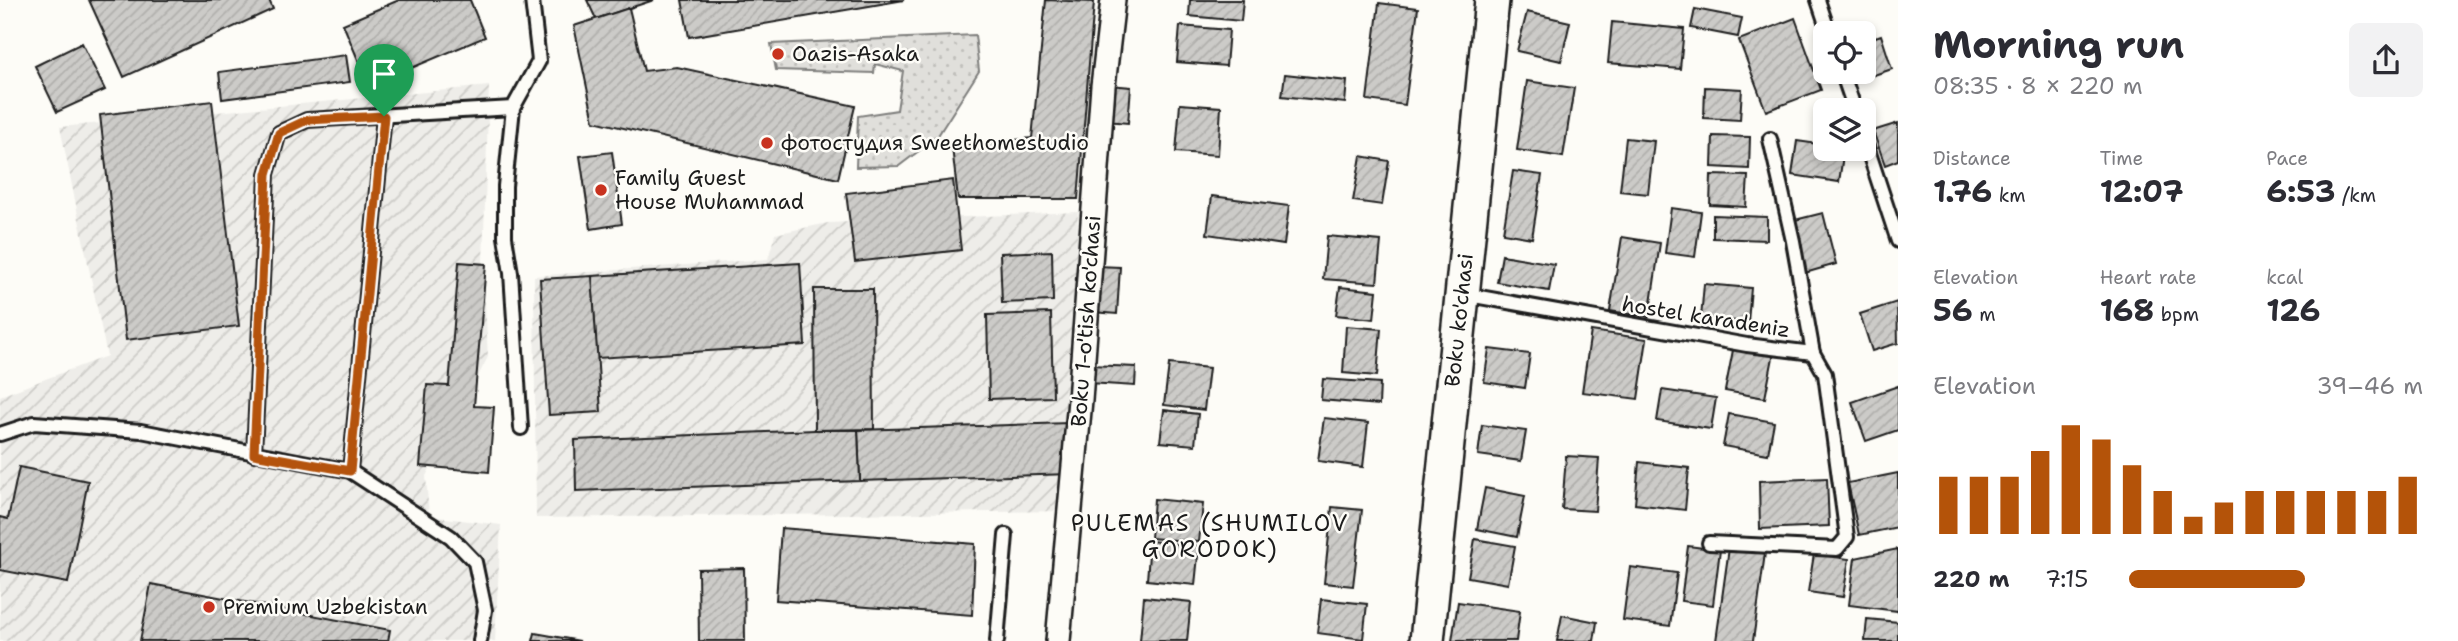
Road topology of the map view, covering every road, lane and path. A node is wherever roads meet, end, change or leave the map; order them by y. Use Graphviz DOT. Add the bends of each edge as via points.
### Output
graph roads {
  1 [pos="532,0"];
  2 [pos="1113,0"];
  3 [pos="1492,0"];
  4 [pos="1818,0"];
  5 [pos="1825,21"];
  6 [pos="513,108"];
  7 [pos="384,116"];
  8 [pos="1770,139"];
  9 [pos="1872,161"];
  10 [pos="1898,241"];
  11 [pos="1462,294"];
  12 [pos="1813,353"];
  13 [pos="521,428"];
  14 [pos="0,434"];
  15 [pos="254,454"];
  16 [pos="350,471"];
  17 [pos="1006,535"];
  18 [pos="1709,543"];
  19 [pos="480,641"];
  20 [pos="997,641"];
  21 [pos="1058,641"];
  22 [pos="1427,641"];
  1 -- 6 [label="lane" via="539,61"];
  2 -- 21 [label="street, Boku 1-o'tish ko'chasi"];
  3 -- 11 [label="street, Boku ko'chasi"];
  4 -- 5 [label="lane"];
  6 -- 7 [label="lane"];
  6 -- 13 [label="lane" via="505,237"];
  7 -- 15 [label="lane" via="307,120 279,133 267,174"];
  7 -- 16 [label="lane"];
  8 -- 12 [label="lane, hostel karadeniz"];
  9 -- 10 [label="lane"];
  11 -- 12 [label="lane, hostel karadeniz"];
  11 -- 22 [label="street, Boku ko'chasi"];
  12 -- 18 [label="lane" via="1825,374 1847,537 1837,550"];
  14 -- 15 [label="lane" via="34,423 141,431"];
  15 -- 16 [label="lane"];
  16 -- 19 [label="lane" via="451,537 475,562 485,610"];
  17 -- 20 [label="lane"];
}
